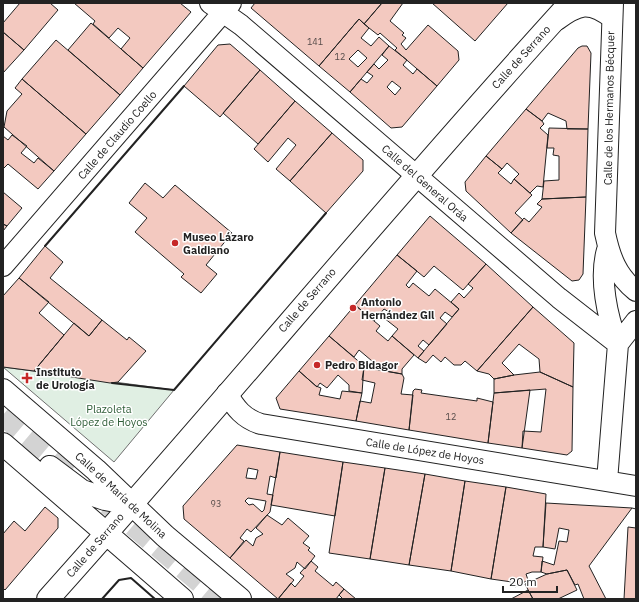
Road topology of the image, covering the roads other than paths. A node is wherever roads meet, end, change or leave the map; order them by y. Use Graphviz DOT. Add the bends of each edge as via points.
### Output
graph roads {
  1 [pos="570,3"];
  2 [pos="221,6"];
  3 [pos="612,11"];
  4 [pos="548,27"];
  5 [pos="416,176"];
  6 [pos="608,247"];
  7 [pos="3,266"];
  8 [pos="636,291"];
  9 [pos="636,321"];
  10 [pos="618,344"];
  11 [pos="3,390"];
  12 [pos="227,392"];
  13 [pos="3,428"];
  14 [pos="3,444"];
  15 [pos="607,481"];
  16 [pos="636,486"];
  17 [pos="131,504"];
  18 [pos="106,534"];
  19 [pos="48,599"];
  20 [pos="182,599"];
  21 [pos="240,599"];
  1 -- 4 [label="main road, Calle de Serrano"];
  2 -- 5 [label="street, Calle del General Oráa"];
  2 -- 7 [label="street, Calle de Claudio Coello"];
  3 -- 4 [label="street, Calle de los Hermanos Bécquer" via="581,6"];
  3 -- 6 [label="street, Calle de los Hermanos Bécquer" via="611,117 605,234"];
  4 -- 5 [label="main road, Calle de Serrano"];
  5 -- 10 [label="street, Calle del General Oráa" via="559,298"];
  5 -- 12 [label="main road, Calle de Serrano"];
  6 -- 8 [label="street, Calle de los Hermanos Bécquer" via="621,278"];
  6 -- 10 [label="street, Calle de los Hermanos Bécquer" via="604,259 606,307"];
  9 -- 10 [label="street"];
  10 -- 15 [label="street, Calle de los Hermanos Bécquer"];
  11 -- 17 [label="main road, Calle de María de Molina" via="96,470"];
  12 -- 15 [label="street, Calle de López de Hoyos" via="234,406 251,422"];
  12 -- 17 [label="main road, Calle de Serrano"];
  13 -- 17 [label="main road" via="70,484 105,499"];
  14 -- 18 [label="main road"];
  15 -- 16 [label="street, Calle de López de Hoyos"];
  17 -- 18 [label="main road, Calle de Serrano"];
  17 -- 21 [label="main road, Calle de María de Molina"];
  18 -- 19 [label="main road, Calle de Serrano"];
  18 -- 20 [label="main road"];
}
